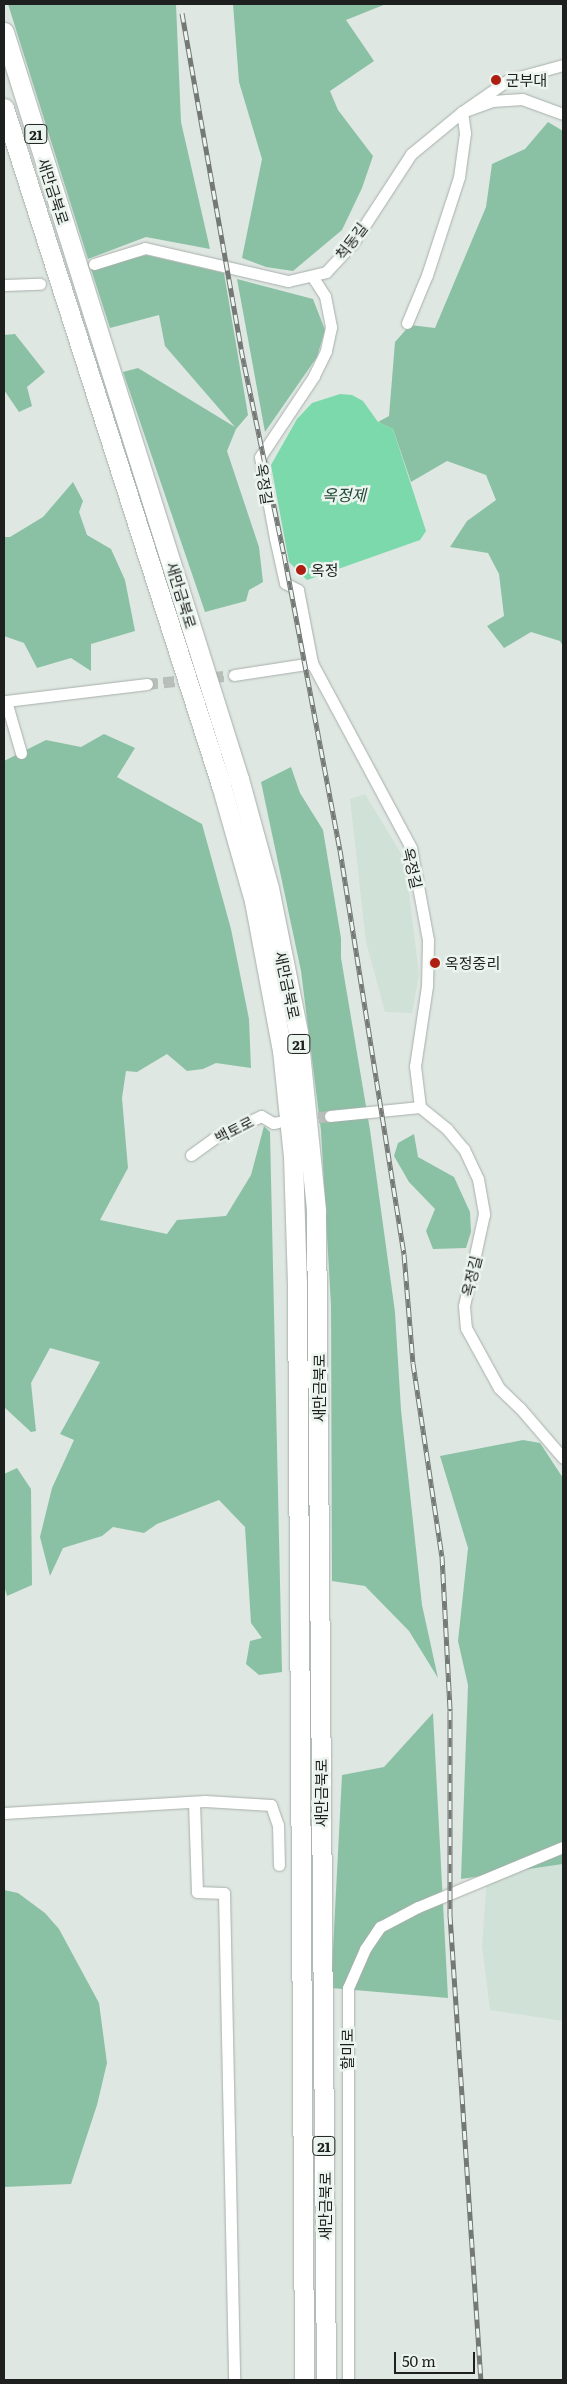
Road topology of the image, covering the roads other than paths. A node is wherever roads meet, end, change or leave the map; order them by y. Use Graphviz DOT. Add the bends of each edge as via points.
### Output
graph roads {
  1 [pos="4,32"];
  2 [pos="563,66"];
  3 [pos="4,108"];
  4 [pos="462,112"];
  5 [pos="563,114"];
  6 [pos="86,263"];
  7 [pos="312,276"];
  8 [pos="40,284"];
  9 [pos="4,285"];
  10 [pos="407,323"];
  11 [pos="312,663"];
  12 [pos="234,675"];
  13 [pos="147,684"];
  14 [pos="21,753"];
  15 [pos="420,1107"];
  16 [pos="330,1116"];
  17 [pos="278,1122"];
  18 [pos="191,1155"];
  19 [pos="563,1458"];
  20 [pos="194,1802"];
  21 [pos="4,1813"];
  22 [pos="563,1847"];
  23 [pos="279,1865"];
  24 [pos="234,2380"];
  25 [pos="304,2380"];
  26 [pos="326,2380"];
  27 [pos="348,2380"];
  1 -- 6 [label="highway, 새만금북로 / 21" via="69,236"];
  2 -- 4 [label="street" via="508,80"];
  3 -- 25 [label="highway, 새만금북로 / 21" via="221,785 254,901 282,1050 293,1157 296,1282 298,1914"];
  4 -- 5 [label="street, 척동길" via="492,101 522,99"];
  4 -- 7 [label="street, 척동길" via="411,154 353,243 326,272"];
  4 -- 10 [label="street" via="465,133 459,176 427,276"];
  6 -- 7 [label="street, 척동길" via="145,248 288,281"];
  6 -- 26 [label="highway, 새만금북로 / 21" via="239,778 269,888 298,1032 316,1210"];
  7 -- 11 [label="street, 옥정길" via="325,296 331,327 326,351 314,376 260,457 285,583 298,590"];
  8 -- 9 [label="street"];
  11 -- 12 [label="street"];
  11 -- 15 [label="street, 옥정길" via="412,848 428,940 427,986 415,1066"];
  13 -- 14 [label="street" via="6,701"];
  15 -- 16 [label="street"];
  15 -- 19 [label="street, 옥정길" via="447,1129 464,1150 478,1179 484,1214 464,1306 466,1328 499,1388"];
  17 -- 18 [label="street, 백토로" via="273,1124 261,1116 214,1138"];
  20 -- 21 [label="street"];
  20 -- 23 [label="street" via="271,1805 278,1825"];
  20 -- 24 [label="street" via="197,1892 224,1893"];
  22 -- 27 [label="street, 할미로" via="418,1907 380,1927 364,1948 348,1988"];
}
